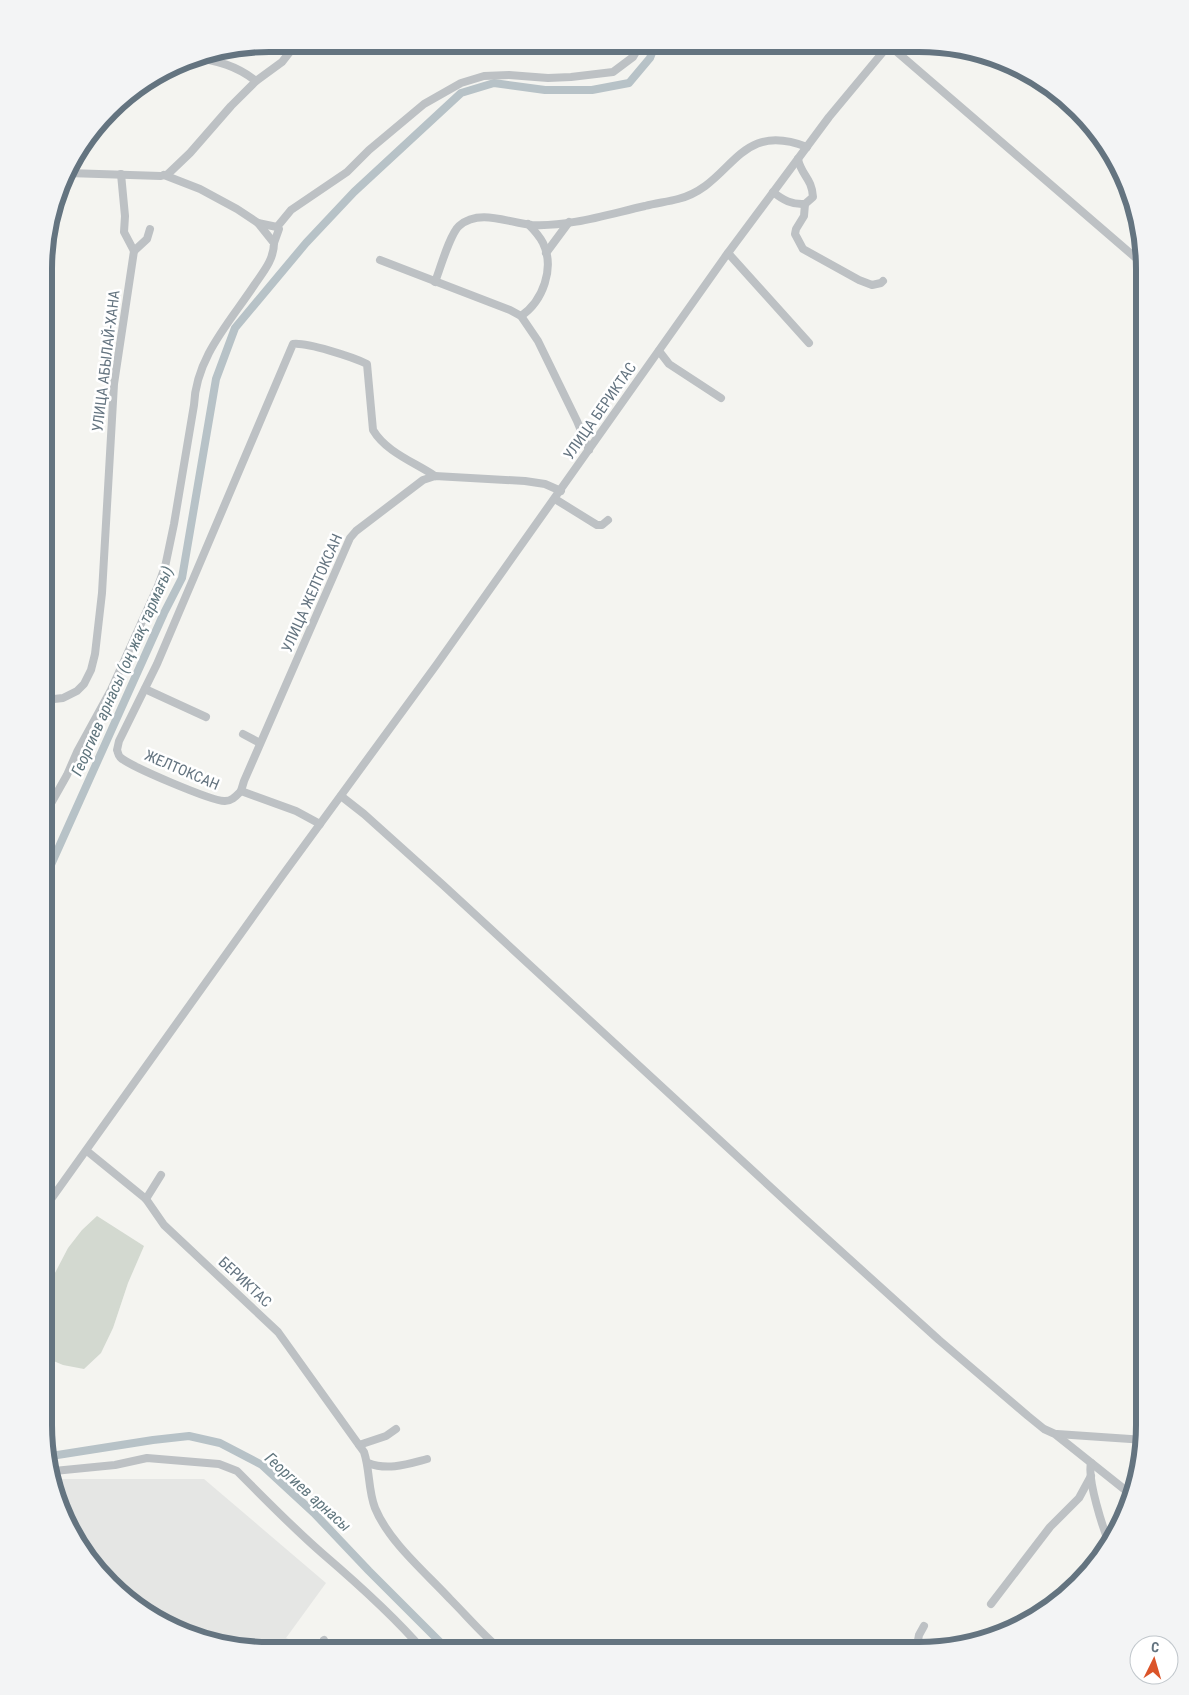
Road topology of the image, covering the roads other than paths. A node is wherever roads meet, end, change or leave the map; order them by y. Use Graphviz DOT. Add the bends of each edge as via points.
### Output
graph roads {
  1 [pos="289,52"];
  2 [pos="636,52"];
  3 [pos="884,52"];
  4 [pos="896,52"];
  5 [pos="211,61"];
  6 [pos="256,81"];
  7 [pos="807,147"];
  8 [pos="798,159"];
  9 [pos="75,174"];
  10 [pos="121,174"];
  11 [pos="164,176"];
  12 [pos="773,192"];
  13 [pos="805,204"];
  14 [pos="569,222"];
  15 [pos="258,223"];
  16 [pos="528,224"];
  17 [pos="277,227"];
  18 [pos="150,229"];
  19 [pos="274,243"];
  20 [pos="134,251"];
  21 [pos="546,253"];
  22 [pos="728,253"];
  23 [pos="1136,259"];
  24 [pos="380,260"];
  25 [pos="883,281"];
  26 [pos="435,282"];
  27 [pos="521,316"];
  28 [pos="809,342"];
  29 [pos="659,351"];
  30 [pos="721,398"];
  31 [pos="589,450"];
  32 [pos="436,476"];
  33 [pos="561,491"];
  34 [pos="555,499"];
  35 [pos="608,520"];
  36 [pos="145,689"];
  37 [pos="52,699"];
  38 [pos="206,717"];
  39 [pos="243,734"];
  40 [pos="260,743"];
  41 [pos="241,792"];
  42 [pos="341,796"];
  43 [pos="52,800"];
  44 [pos="320,824"];
  45 [pos="87,1151"];
  46 [pos="161,1174"];
  47 [pos="52,1198"];
  48 [pos="146,1199"];
  49 [pos="396,1429"];
  50 [pos="1056,1434"];
  51 [pos="1136,1439"];
  52 [pos="359,1445"];
  53 [pos="427,1459"];
  54 [pos="368,1463"];
  55 [pos="1091,1463"];
  56 [pos="58,1471"];
  57 [pos="1091,1476"];
  58 [pos="1126,1491"];
  59 [pos="1106,1536"];
  60 [pos="991,1604"];
  61 [pos="924,1626"];
  62 [pos="416,1642"];
  63 [pos="493,1642"];
  64 [pos="918,1642"];
  1 -- 6 [label="street" via="278,66"];
  2 -- 17 [label="street" via="613,72 571,77 484,76 461,83 424,104 347,172 291,210"];
  3 -- 7 [label="street, УЛИЦА БЕРИКТАС"];
  4 -- 23 [label="street"];
  5 -- 6 [label="street" via="232,65"];
  6 -- 11 [label="street" via="190,153"];
  7 -- 8 [label="street, УЛИЦА БЕРИКТАС"];
  7 -- 14 [label="street" via="787,141 758,143 745,150 714,179 680,199"];
  8 -- 12 [label="street, УЛИЦА БЕРИКТАС"];
  8 -- 13 [label="street" via="812,187 813,197"];
  9 -- 10 [label="street"];
  10 -- 11 [label="street"];
  10 -- 20 [label="street" via="124,232"];
  11 -- 15 [label="street" via="200,189"];
  12 -- 13 [label="street" via="796,205"];
  12 -- 22 [label="street, УЛИЦА БЕРИКТАС"];
  13 -- 25 [label="street" via="804,216 795,234 803,249 859,280 872,285"];
  14 -- 16 [label="street"];
  14 -- 21 [label="street"];
  15 -- 17 [label="street"];
  15 -- 19 [label="street"];
  16 -- 21 [label="street" via="543,243"];
  16 -- 26 [label="street" via="484,217 470,219 453,232"];
  17 -- 19 [label="street"];
  18 -- 20 [label="street" via="147,239"];
  19 -- 43 [label="street" via="274,253 267,266 205,360 195,391 165,567 111,690"];
  20 -- 37 [label="street, УЛИЦА АБЫЛАЙ-ХАНА" via="114,384 102,593 95,654 84,684 77,691"];
  21 -- 27 [label="street" via="544,286 537,301"];
  22 -- 28 [label="street"];
  22 -- 29 [label="street, УЛИЦА БЕРИКТАС"];
  24 -- 26 [label="street"];
  26 -- 27 [label="street"];
  27 -- 31 [label="street" via="538,341"];
  29 -- 30 [label="street" via="669,364"];
  29 -- 31 [label="street, УЛИЦА БЕРИКТАС"];
  31 -- 33 [label="street, УЛИЦА БЕРИКТАС"];
  32 -- 33 [label="street, УЛИЦА ЖЕЛТОКСАН" via="526,481"];
  32 -- 36 [label="street" via="385,446 376,437 367,364 299,343 293,344"];
  32 -- 40 [label="street, УЛИЦА ЖЕЛТОКСАН" via="423,480 363,524 350,538"];
  33 -- 34 [label="street, УЛИЦА БЕРИКТАС"];
  34 -- 35 [label="street" via="597,525"];
  34 -- 42 [label="street, УЛИЦА БЕРИКТАС"];
  36 -- 38 [label="street"];
  36 -- 41 [label="street, ЖЕЛТОКСАН" via="119,741 117,750 120,758 168,782 223,802 232,800"];
  39 -- 40 [label="street"];
  40 -- 41 [label="street, УЛИЦА ЖЕЛТОКСАН"];
  41 -- 44 [label="street" via="296,811"];
  42 -- 44 [label="street, УЛИЦА БЕРИКТАС"];
  42 -- 50 [label="street" via="443,885 932,1334 1028,1416"];
  44 -- 45 [label="street, УЛИЦА БЕРИКТАС"];
  45 -- 47 [label="street, УЛИЦА БЕРИКТАС"];
  45 -- 48 [label="street, БЕРИКТАС"];
  46 -- 48 [label="street"];
  48 -- 52 [label="street, БЕРИКТАС" via="164,1225 278,1332"];
  49 -- 52 [label="street"];
  50 -- 51 [label="street"];
  50 -- 55 [label="street"];
  52 -- 54 [label="street, БЕРИКТАС"];
  53 -- 54 [label="street" via="400,1466 377,1467"];
  54 -- 63 [label="street, БЕРИКТАС" via="371,1494 390,1535"];
  55 -- 57 [label="street"];
  55 -- 58 [label="street"];
  56 -- 62 [label="street" via="147,1458 219,1464 237,1471"];
  57 -- 59 [label="street"];
  57 -- 60 [label="street" via="1079,1498 1050,1527"];
  61 -- 64 [label="street"];
}
